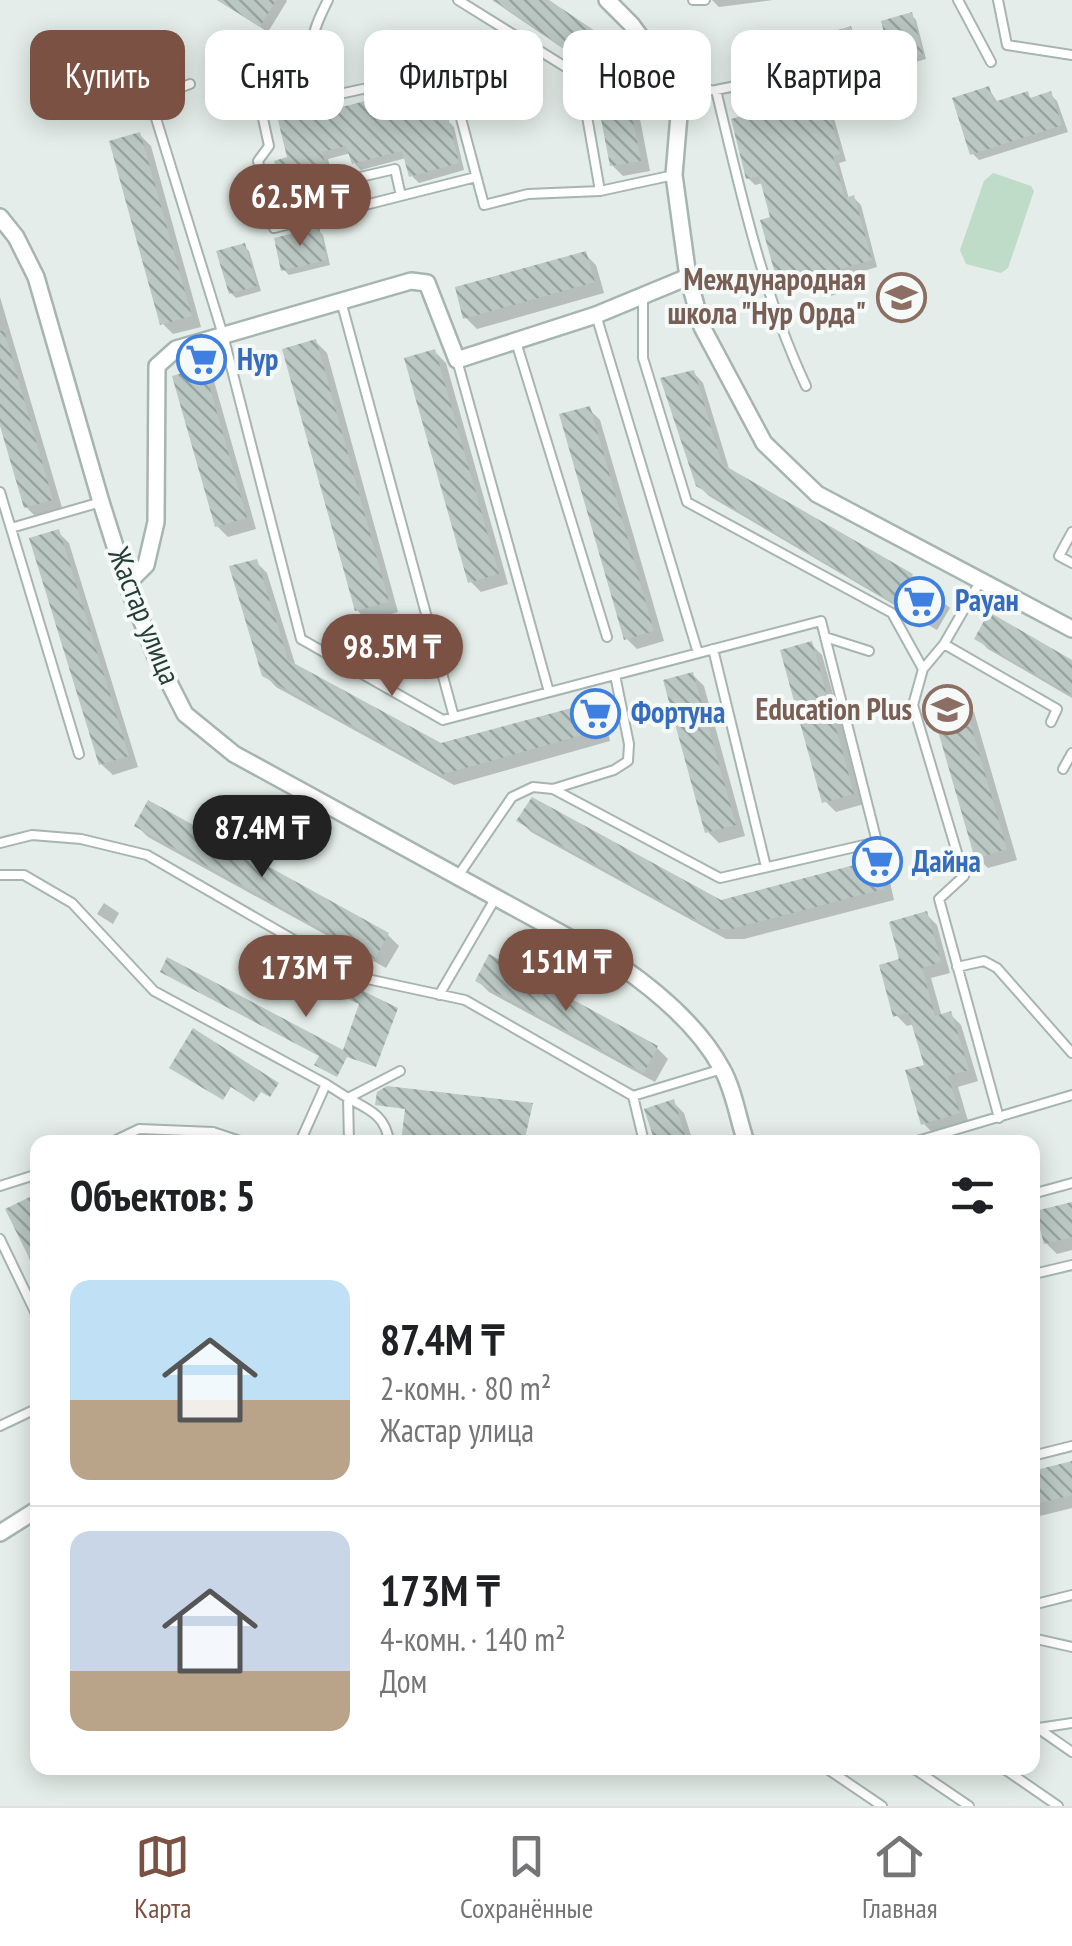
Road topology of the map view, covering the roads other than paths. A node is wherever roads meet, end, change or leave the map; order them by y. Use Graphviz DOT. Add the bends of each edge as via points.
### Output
graph roads {
  1 [pos="328,0"];
  2 [pos="458,0"];
  3 [pos="608,0"];
  4 [pos="693,0"];
  5 [pos="705,0"];
  6 [pos="958,0"];
  7 [pos="998,0"];
  8 [pos="313,30"];
  9 [pos="635,30"];
  10 [pos="1072,54"];
  11 [pos="991,62"];
  12 [pos="190,84"];
  13 [pos="731,87"];
  14 [pos="711,90"];
  15 [pos="716,90"];
  16 [pos="344,93"];
  17 [pos="263,120"];
  18 [pos="678,120"];
  19 [pos="674,175"];
  20 [pos="476,177"];
  21 [pos="600,191"];
  22 [pos="401,196"];
  23 [pos="350,209"];
  24 [pos="0,217"];
  25 [pos="688,277"];
  26 [pos="643,298"];
  27 [pos="341,301"];
  28 [pos="596,315"];
  29 [pos="223,335"];
  30 [pos="516,342"];
  31 [pos="457,360"];
  32 [pos="806,386"];
  33 [pos="0,492"];
  34 [pos="101,502"];
  35 [pos="11,528"];
  36 [pos="1072,532"];
  37 [pos="1072,563"];
  38 [pos="981,580"];
  39 [pos="127,584"];
  40 [pos="1072,629"];
  41 [pos="607,636"];
  42 [pos="825,637"];
  43 [pos="944,644"];
  44 [pos="714,649"];
  45 [pos="869,650"];
  46 [pos="698,653"];
  47 [pos="923,670"];
  48 [pos="615,675"];
  49 [pos="549,692"];
  50 [pos="454,717"];
  51 [pos="1051,722"];
  52 [pos="1072,752"];
  53 [pos="79,754"];
  54 [pos="1063,768"];
  55 [pos="554,789"];
  56 [pos="0,843"];
  57 [pos="766,868"];
  58 [pos="0,874"];
  59 [pos="458,876"];
  60 [pos="496,898"];
  61 [pos="957,967"];
  62 [pos="440,994"];
  63 [pos="1072,1052"];
  64 [pos="722,1069"];
  65 [pos="400,1071"];
  66 [pos="326,1084"];
  67 [pos="1072,1095"];
  68 [pos="632,1096"];
  69 [pos="348,1098"];
  70 [pos="999,1118"];
  71 [pos="212,1132"];
  72 [pos="126,1135"];
  73 [pos="207,1135"];
  74 [pos="221,1135"];
  75 [pos="304,1135"];
  76 [pos="349,1135"];
  77 [pos="388,1135"];
  78 [pos="642,1135"];
  79 [pos="744,1135"];
  80 [pos="939,1135"];
  81 [pos="30,1177"];
  82 [pos="1072,1183"];
  83 [pos="0,1186"];
  84 [pos="1040,1192"];
  85 [pos="0,1239"];
  86 [pos="1072,1265"];
  87 [pos="1040,1273"];
  88 [pos="30,1301"];
  89 [pos="30,1412"];
  90 [pos="0,1426"];
  91 [pos="1072,1446"];
  92 [pos="1040,1454"];
  93 [pos="30,1513"];
  94 [pos="0,1534"];
  95 [pos="1072,1595"];
  96 [pos="1040,1603"];
  97 [pos="1040,1640"];
  98 [pos="1072,1648"];
  99 [pos="1072,1724"];
  100 [pos="1040,1728"];
  101 [pos="1040,1732"];
  102 [pos="1072,1752"];
  103 [pos="836,1775"];
  104 [pos="923,1775"];
  105 [pos="1013,1775"];
  106 [pos="882,1806"];
  107 [pos="969,1806"];
  108 [pos="1058,1806"];
  1 -- 8 [label="lane"];
  2 -- 21 [label="lane" via="580,76"];
  3 -- 9 [label="street"];
  4 -- 5 [label="lane"];
  6 -- 11 [label="lane"];
  7 -- 10 [label="lane" via="1007,45"];
  12 -- 29 [label="lane" via="150,99"];
  13 -- 15 [label="lane"];
  14 -- 15 [label="lane"];
  15 -- 32 [label="lane" via="780,332"];
  16 -- 20 [label="lane" via="372,87 379,70 420,60 433,65 443,104 458,108"];
  17 -- 23 [label="lane" via="270,146 258,162 274,228"];
  18 -- 19 [label="street"];
  19 -- 21 [label="lane"];
  19 -- 25 [label="street"];
  20 -- 21 [label="lane" via="484,204 528,194"];
  20 -- 22 [label="lane"];
  22 -- 23 [label="lane"];
  22 -- 23 [label="lane" via="395,169 343,182"];
  24 -- 34 [label="street, Жастар улица" via="36,277"];
  25 -- 26 [label="street"];
  25 -- 38 [label="street" via="702,327 764,444 817,494"];
  26 -- 28 [label="street"];
  26 -- 47 [label="lane" via="643,358 686,502 892,614"];
  27 -- 29 [label="street"];
  27 -- 31 [label="street" via="411,280 427,283"];
  27 -- 50 [label="lane"];
  28 -- 30 [label="street"];
  28 -- 46 [label="lane"];
  29 -- 39 [label="street" via="176,348 157,366 156,522 146,565"];
  29 -- 50 [label="lane" via="301,639 444,720"];
  30 -- 31 [label="street"];
  30 -- 41 [label="lane"];
  31 -- 49 [label="lane"];
  33 -- 35 [label="lane"];
  34 -- 35 [label="lane"];
  34 -- 39 [label="street, Жастар улица"];
  35 -- 53 [label="lane"];
  36 -- 37 [label="lane" via="1059,556"];
  38 -- 40 [label="street"];
  38 -- 43 [label="lane"];
  39 -- 59 [label="street, Жастар улица" via="185,714 234,754"];
  42 -- 44 [label="lane" via="820,621"];
  42 -- 45 [label="lane"];
  42 -- 57 [label="lane" via="877,842"];
  43 -- 47 [label="lane"];
  43 -- 51 [label="lane" via="1058,709"];
  44 -- 46 [label="lane"];
  44 -- 57 [label="lane"];
  46 -- 48 [label="lane"];
  47 -- 61 [label="lane" via="913,705 964,876 938,899"];
  48 -- 49 [label="lane"];
  48 -- 55 [label="lane" via="628,761"];
  49 -- 50 [label="lane"];
  52 -- 54 [label="lane"];
  55 -- 57 [label="lane" via="720,878"];
  55 -- 59 [label="lane" via="533,787 512,797"];
  56 -- 62 [label="lane" via="32,836 80,840 147,856 358,977"];
  58 -- 66 [label="lane" via="24,875 72,903 154,991"];
  59 -- 60 [label="street, Жастар улица"];
  60 -- 62 [label="lane"];
  60 -- 64 [label="street, Жастар улица" via="646,984 694,1030"];
  61 -- 63 [label="lane" via="984,961 996,968"];
  61 -- 70 [label="lane"];
  62 -- 68 [label="lane" via="465,1000"];
  64 -- 68 [label="lane"];
  64 -- 79 [label="street, Жастар улица"];
  65 -- 69 [label="lane"];
  66 -- 69 [label="lane"];
  66 -- 75 [label="lane"];
  67 -- 70 [label="lane"];
  68 -- 78 [label="lane"];
  69 -- 76 [label="lane"];
  69 -- 77 [label="lane" via="377,1114"];
  70 -- 80 [label="lane"];
  71 -- 72 [label="lane" via="139,1128"];
  71 -- 73 [label="lane"];
  71 -- 74 [label="lane"];
  81 -- 83 [label="lane"];
  82 -- 84 [label="lane"];
  85 -- 88 [label="lane"];
  86 -- 87 [label="lane"];
  89 -- 90 [label="lane"];
  91 -- 92 [label="lane"];
  93 -- 94 [label="street"];
  95 -- 96 [label="lane"];
  97 -- 98 [label="lane"];
  99 -- 100 [label="lane"];
  101 -- 102 [label="lane"];
  103 -- 106 [label="lane"];
  104 -- 107 [label="lane"];
  105 -- 108 [label="lane"];
}
